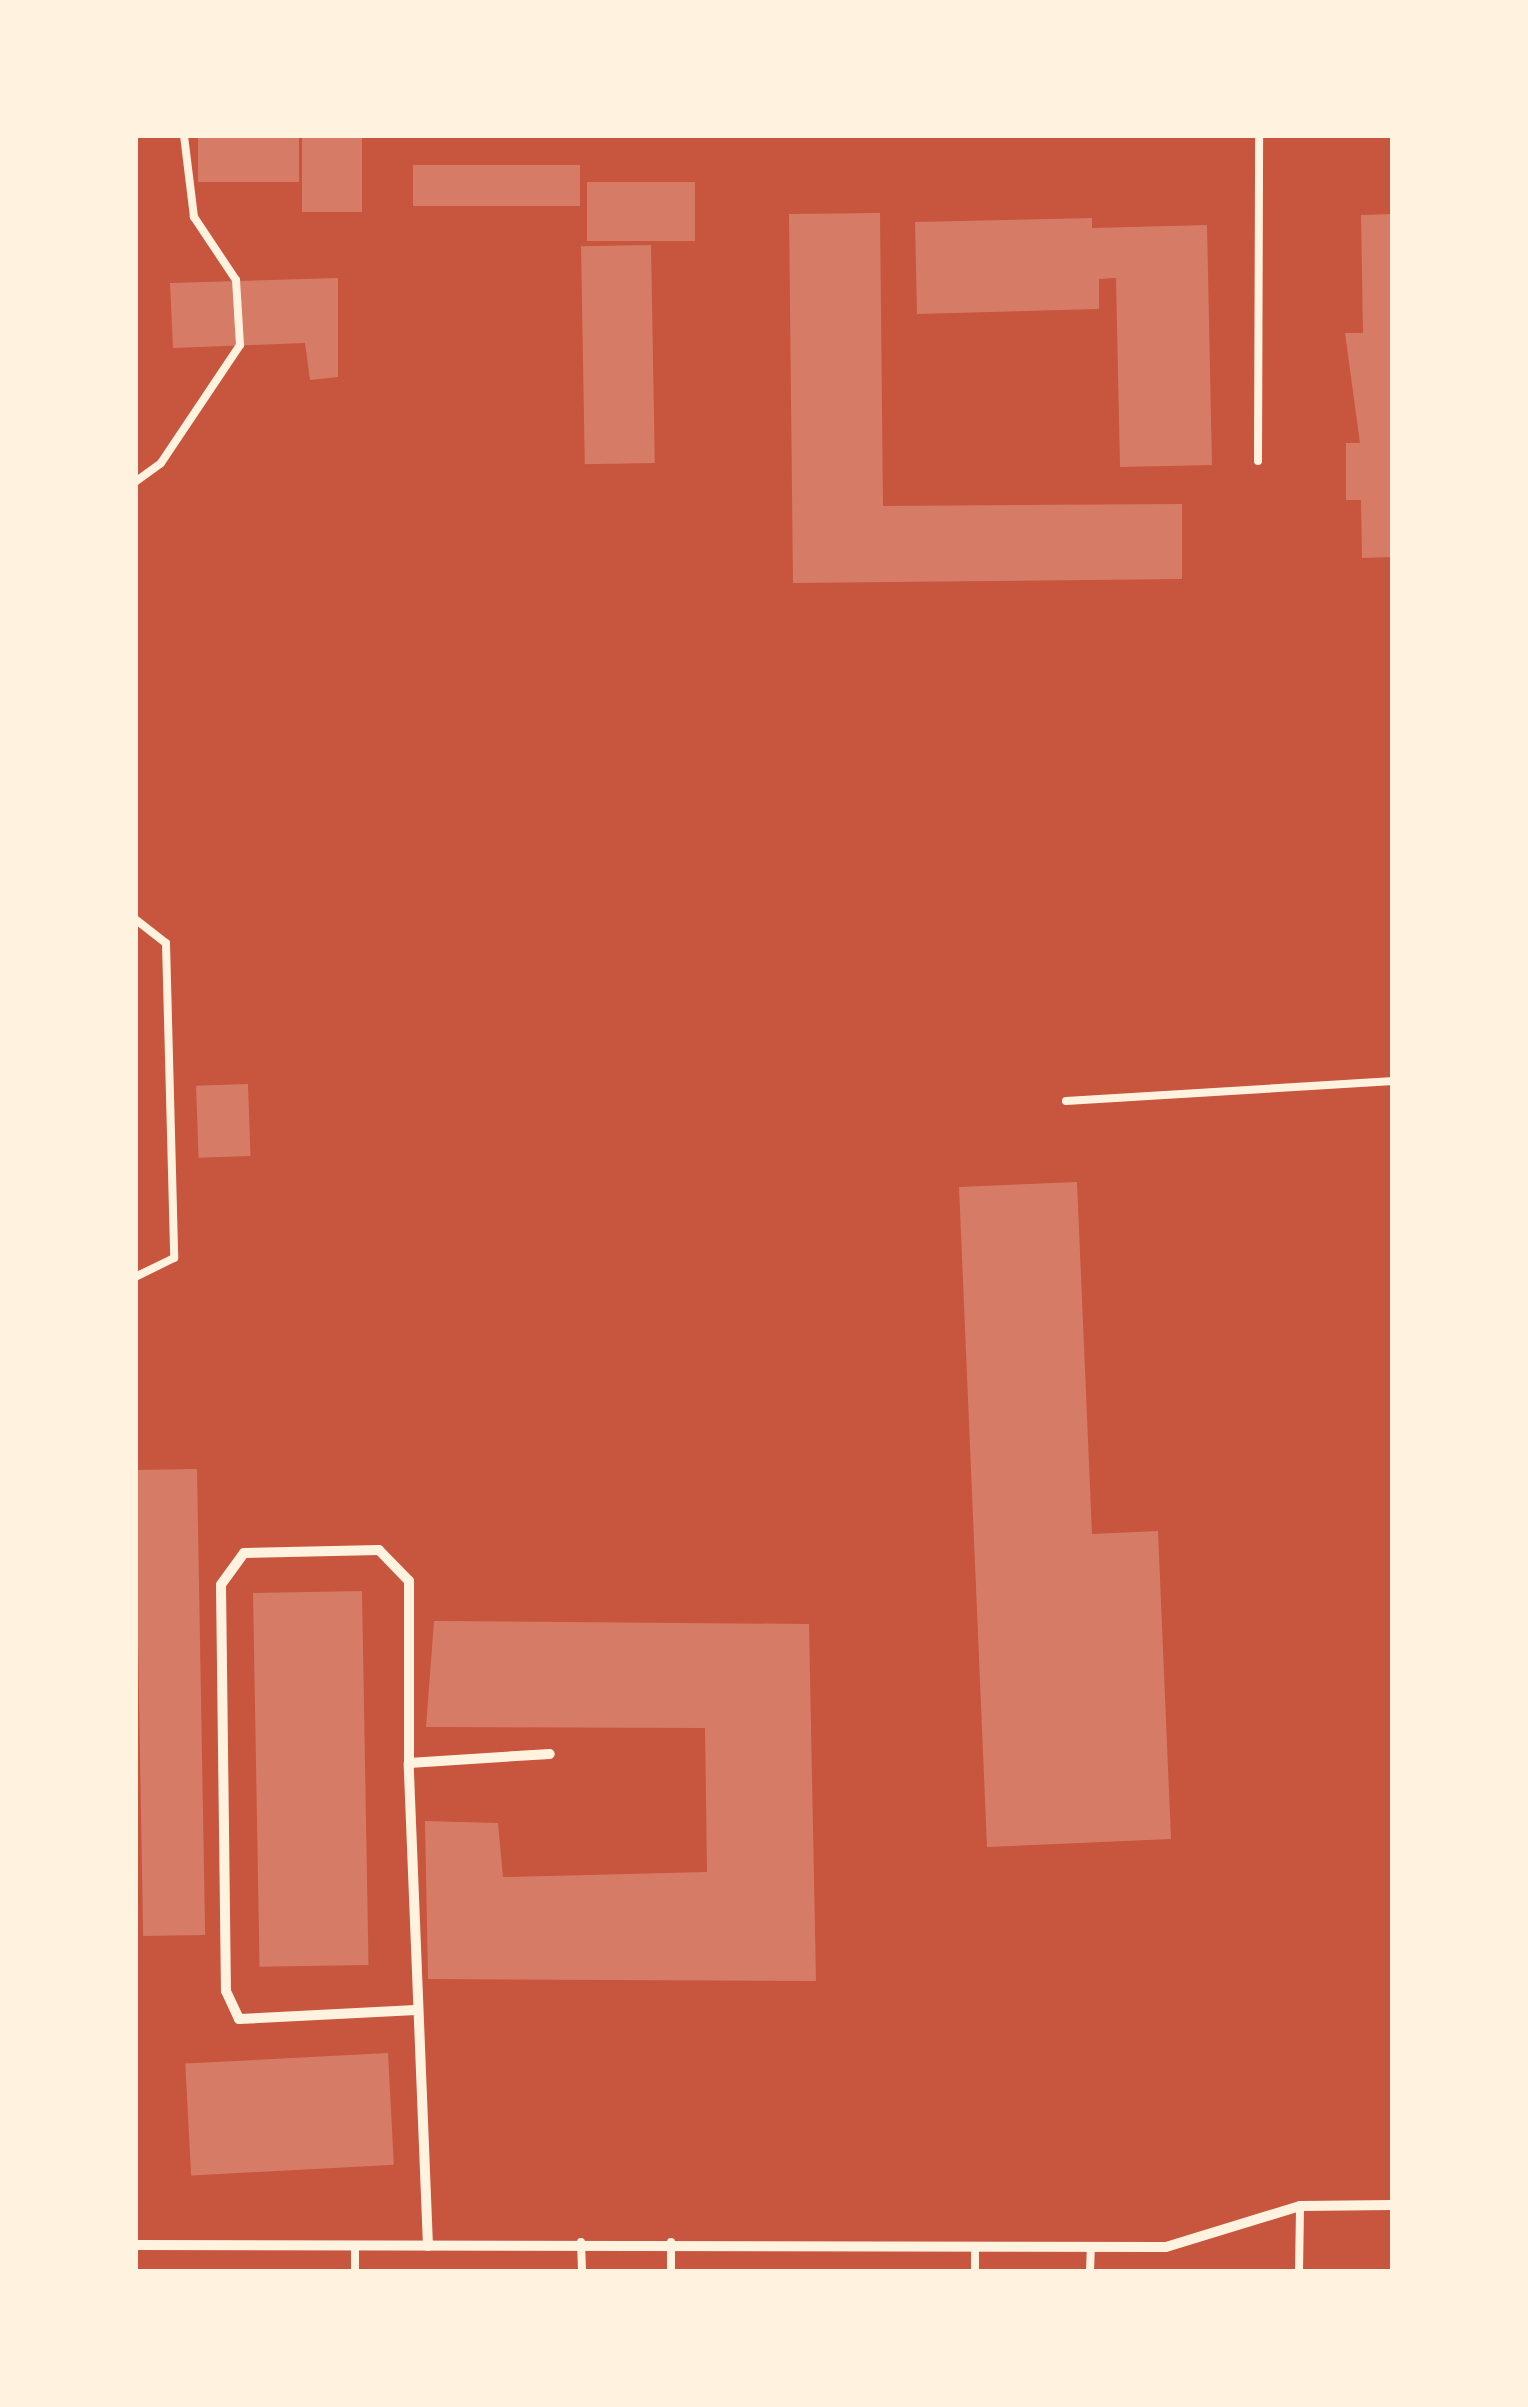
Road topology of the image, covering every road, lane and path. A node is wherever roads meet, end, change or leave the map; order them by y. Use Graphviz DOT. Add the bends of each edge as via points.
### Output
graph roads {
  1 [pos="184,135"];
  2 [pos="1260,135"];
  3 [pos="1258,461"];
  4 [pos="135,482"];
  5 [pos="135,919"];
  6 [pos="1393,1081"];
  7 [pos="1066,1102"];
  8 [pos="135,1278"];
  9 [pos="550,1754"];
  10 [pos="410,1763"];
  11 [pos="416,2010"];
  12 [pos="1393,2205"];
  13 [pos="1300,2206"];
  14 [pos="581,2242"];
  15 [pos="671,2242"];
  16 [pos="135,2245"];
  17 [pos="428,2246"];
  18 [pos="1091,2248"];
  19 [pos="975,2249"];
  20 [pos="354,2250"];
  21 [pos="354,2272"];
  22 [pos="582,2272"];
  23 [pos="671,2272"];
  24 [pos="975,2272"];
  25 [pos="1090,2272"];
  26 [pos="1299,2272"];
  1 -- 4 [label="lane" via="194,216 236,280 240,345 161,463"];
  2 -- 3 [label="lane"];
  5 -- 8 [label="lane" via="166,943 174,1258"];
  6 -- 7 [label="lane"];
  9 -- 10 [label="street"];
  10 -- 11 [label="street"];
  10 -- 11 [label="street" via="409,1581 379,1550 244,1553 221,1585 226,1991 239,2019"];
  11 -- 17 [label="street"];
  12 -- 13 [label="street"];
  13 -- 18 [label="street" via="1166,2247"];
  13 -- 26 [label="lane"];
  14 -- 15 [label="street"];
  14 -- 17 [label="street"];
  14 -- 22 [label="lane"];
  15 -- 19 [label="street"];
  15 -- 23 [label="lane"];
  16 -- 20 [label="street"];
  17 -- 20 [label="street"];
  18 -- 19 [label="street"];
  18 -- 25 [label="lane"];
  19 -- 24 [label="lane"];
  20 -- 21 [label="lane"];
}
